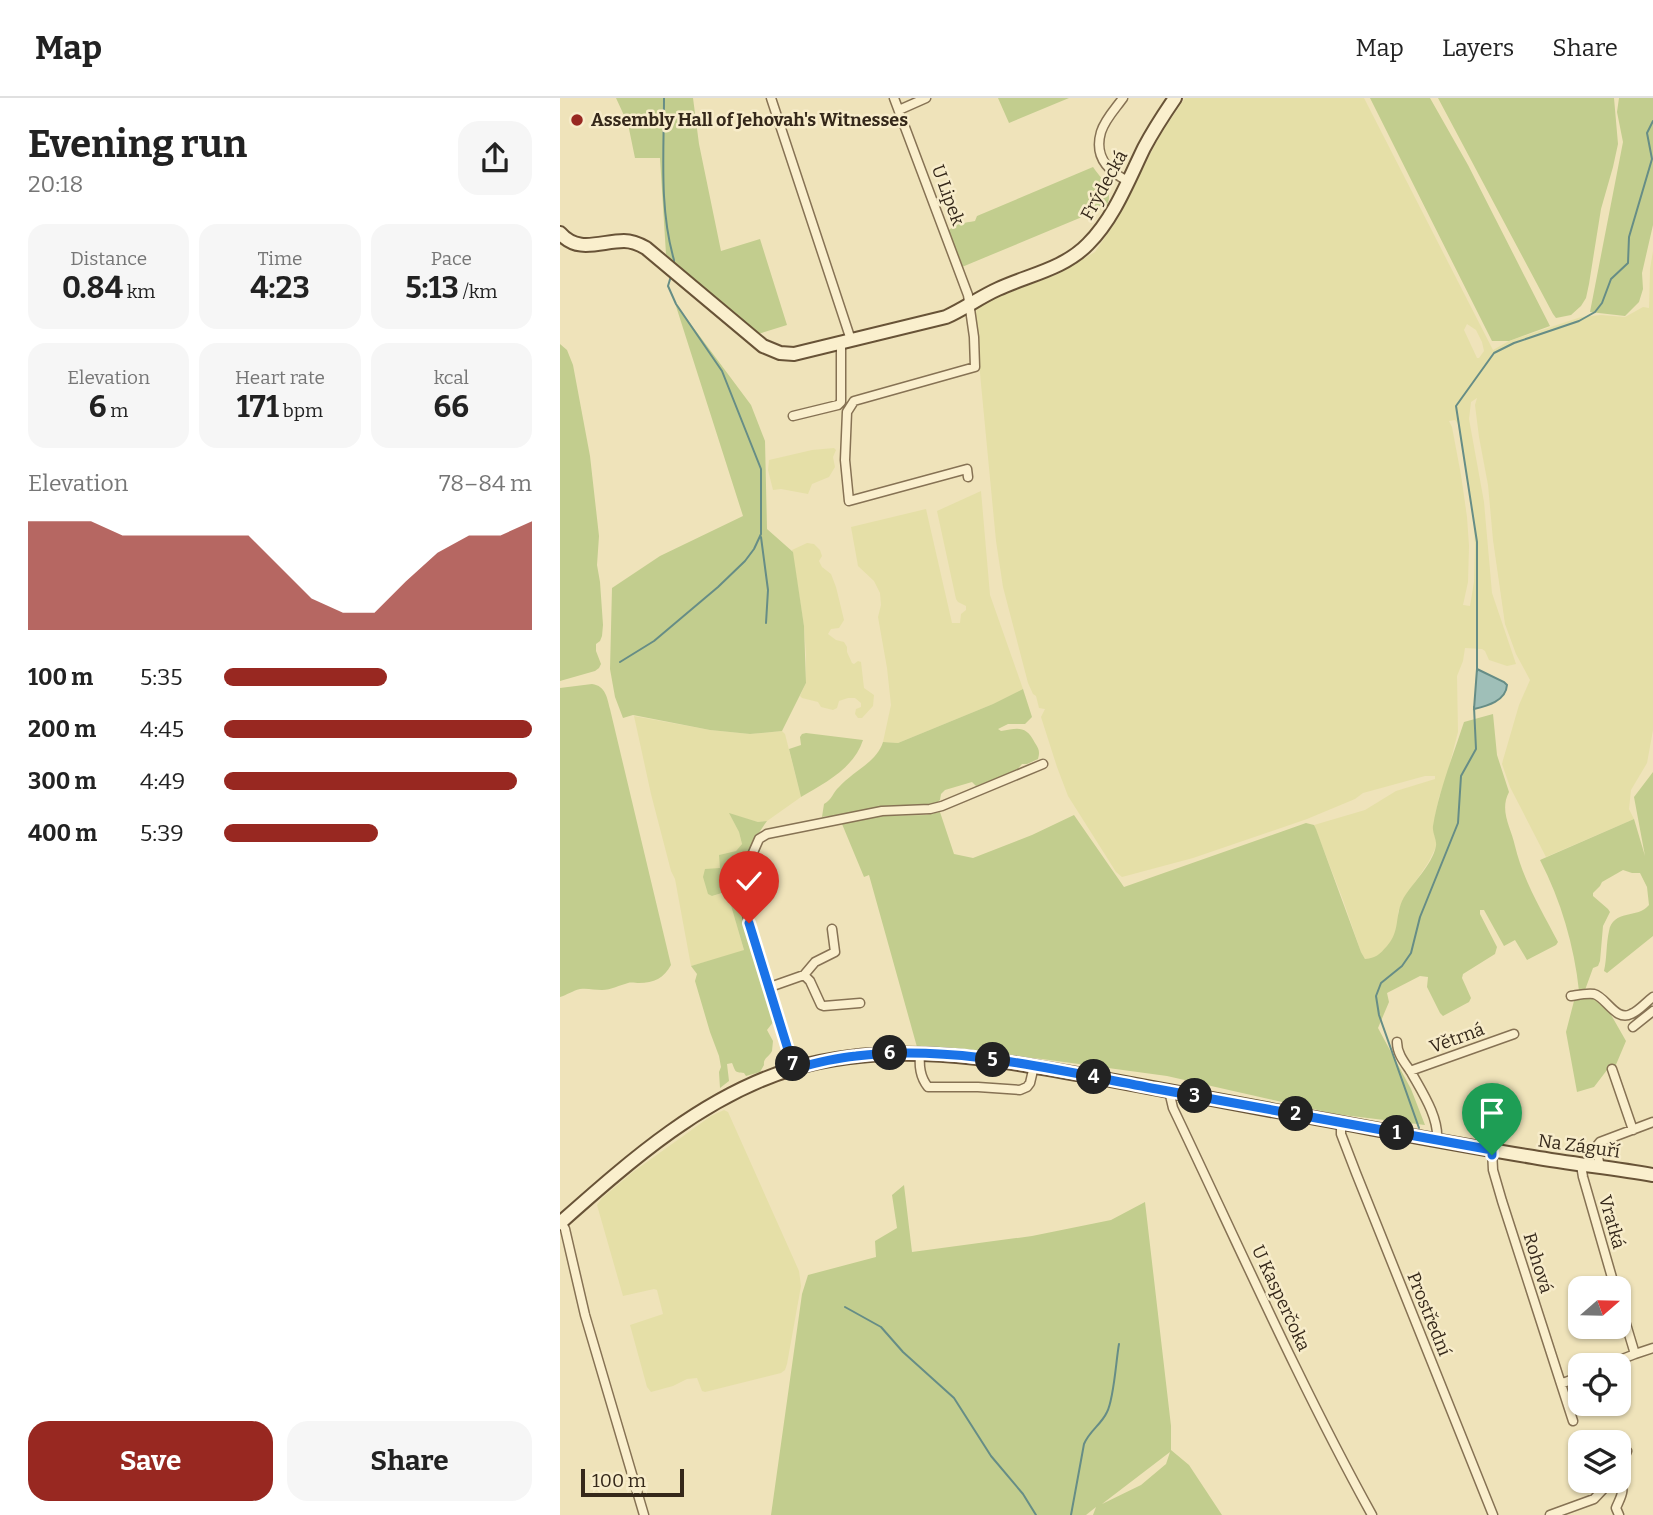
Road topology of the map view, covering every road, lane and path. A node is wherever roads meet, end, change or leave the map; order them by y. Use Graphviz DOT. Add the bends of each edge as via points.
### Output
graph roads {
  1 [pos="771,98"];
  2 [pos="894,98"];
  3 [pos="926,98"];
  4 [pos="1123,98"];
  5 [pos="1175,98"];
  6 [pos="899,110"];
  7 [pos="1128,181"];
  8 [pos="560,233"];
  9 [pos="969,305"];
  10 [pos="846,342"];
  11 [pos="793,416"];
  12 [pos="967,470"];
  13 [pos="1043,764"];
  14 [pos="832,929"];
  15 [pos="804,975"];
  16 [pos="770,987"];
  17 [pos="1571,996"];
  18 [pos="1653,997"];
  19 [pos="860,1003"];
  20 [pos="1653,1010"];
  21 [pos="1633,1027"];
  22 [pos="1514,1034"];
  23 [pos="1397,1042"];
  24 [pos="920,1054"];
  25 [pos="1034,1066"];
  26 [pos="794,1069"];
  27 [pos="1612,1069"];
  28 [pos="1410,1071"];
  29 [pos="1168,1091"];
  30 [pos="1653,1122"];
  31 [pos="1341,1123"];
  32 [pos="1633,1130"];
  33 [pos="1437,1140"];
  34 [pos="1492,1150"];
  35 [pos="1581,1164"];
  36 [pos="1600,1167"];
  37 [pos="1653,1175"];
  38 [pos="562,1219"];
  39 [pos="1612,1276"];
  40 [pos="1630,1339"];
  41 [pos="1653,1348"];
  42 [pos="1635,1354"];
  43 [pos="1631,1356"];
  44 [pos="1568,1381"];
  45 [pos="1561,1384"];
  46 [pos="1573,1421"];
  47 [pos="1600,1493"];
  48 [pos="1623,1493"];
  49 [pos="644,1515"];
  50 [pos="1372,1515"];
  51 [pos="1493,1515"];
  52 [pos="1550,1515"];
  53 [pos="1619,1515"];
  1 -- 10 [label="street"];
  2 -- 6 [label="street, U Lipek"];
  3 -- 6 [label="street"];
  4 -- 7 [label="street" via="1105,123 1100,149 1109,170"];
  5 -- 7 [label="street, Frýdecká"];
  6 -- 9 [label="street, U Lipek"];
  7 -- 9 [label="street, Frýdecká" via="1101,229 1082,250"];
  8 -- 10 [label="street, Frýdecká" via="571,243 584,246 625,241 651,251 757,341 775,351 794,354"];
  9 -- 10 [label="street, Frýdecká" via="946,317"];
  9 -- 12 [label="street, U Lipek" via="975,367 854,401 848,412 845,460 849,501"];
  10 -- 11 [label="street" via="841,402"];
  13 -- 16 [label="street" via="942,806 883,811 777,831 759,839 748,864 744,902"];
  14 -- 15 [label="street" via="835,952 815,962"];
  15 -- 16 [label="street"];
  15 -- 19 [label="street" via="821,1005"];
  16 -- 26 [label="street"];
  17 -- 18 [label="street" via="1595,995 1625,1016"];
  20 -- 21 [label="street"];
  22 -- 28 [label="street, Větrná"];
  23 -- 28 [label="street"];
  24 -- 25 [label="street, Na Záguří"];
  24 -- 25 [label="street" via="920,1073 928,1087 1020,1090 1030,1083"];
  24 -- 26 [label="street, Na Záguří" via="856,1056"];
  25 -- 29 [label="street, Na Záguří"];
  26 -- 38 [label="street, Na Záguří" via="748,1086 689,1119"];
  27 -- 32 [label="street"];
  28 -- 33 [label="street" via="1434,1119"];
  29 -- 31 [label="street, Na Záguří"];
  29 -- 50 [label="street, U Kasperčoka" via="1299,1374"];
  30 -- 32 [label="street"];
  31 -- 33 [label="street, Na Záguří"];
  31 -- 51 [label="street, Prostřední" via="1356,1173"];
  32 -- 36 [label="street" via="1600,1142 1596,1147"];
  33 -- 34 [label="street, Na Záguří"];
  34 -- 35 [label="street, Na Záguří"];
  34 -- 45 [label="street, Rohová" via="1502,1201"];
  35 -- 36 [label="street, Na Záguří"];
  35 -- 39 [label="street, Vratká"];
  36 -- 37 [label="street, Na Záguří"];
  38 -- 49 [label="street"];
  40 -- 42 [label="street"];
  41 -- 42 [label="street"];
  42 -- 43 [label="street"];
  44 -- 45 [label="street"];
  45 -- 46 [label="street, Rohová"];
  47 -- 52 [label="street"];
  48 -- 53 [label="street" via="1616,1508"];
}
